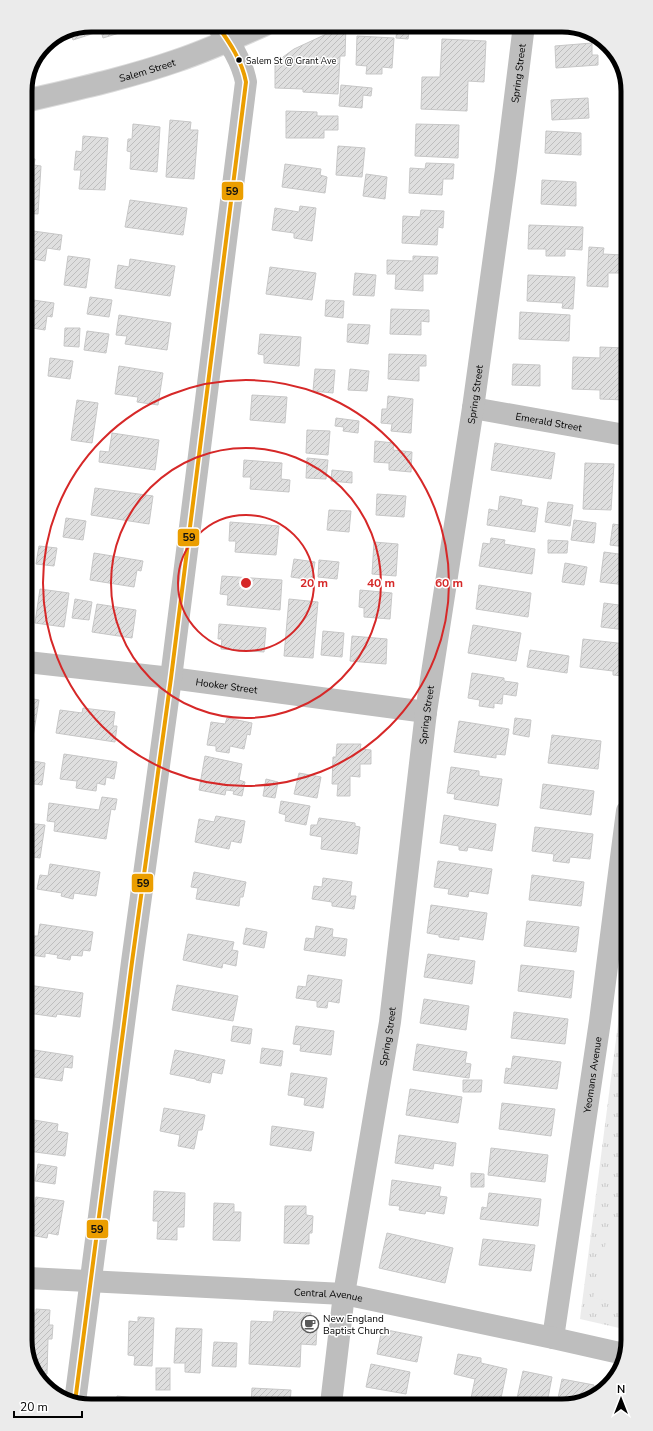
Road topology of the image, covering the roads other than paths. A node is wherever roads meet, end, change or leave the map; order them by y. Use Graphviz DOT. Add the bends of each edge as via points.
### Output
graph roads {
  1 [pos="523,32"];
  2 [pos="223,33"];
  3 [pos="32,99"];
  4 [pos="473,408"];
  5 [pos="621,434"];
  6 [pos="32,663"];
  7 [pos="171,678"];
  8 [pos="426,712"];
  9 [pos="621,851"];
  10 [pos="32,1278"];
  11 [pos="90,1282"];
  12 [pos="344,1294"];
  13 [pos="553,1338"];
  14 [pos="619,1353"];
  15 [pos="76,1397"];
  16 [pos="332,1399"];
  1 -- 4 [label="street, Spring Street"];
  2 -- 3 [label="street, Salem Street" via="175,61 121,78"];
  2 -- 7 [label="street" via="244,68 246,82"];
  4 -- 5 [label="street, Emerald Street"];
  4 -- 8 [label="street, Spring Street"];
  6 -- 7 [label="street, Hooker Street"];
  7 -- 8 [label="street, Hooker Street"];
  7 -- 11 [label="street"];
  8 -- 12 [label="street, Spring Street" via="390,1022"];
  9 -- 13 [label="street, Yeomans Avenue" via="600,1021"];
  10 -- 11 [label="street, Central Avenue"];
  11 -- 12 [label="street, Central Avenue"];
  11 -- 15 [label="street"];
  12 -- 13 [label="street, Central Avenue"];
  12 -- 16 [label="street, Spring Street"];
  13 -- 14 [label="street, Central Avenue"];
}
